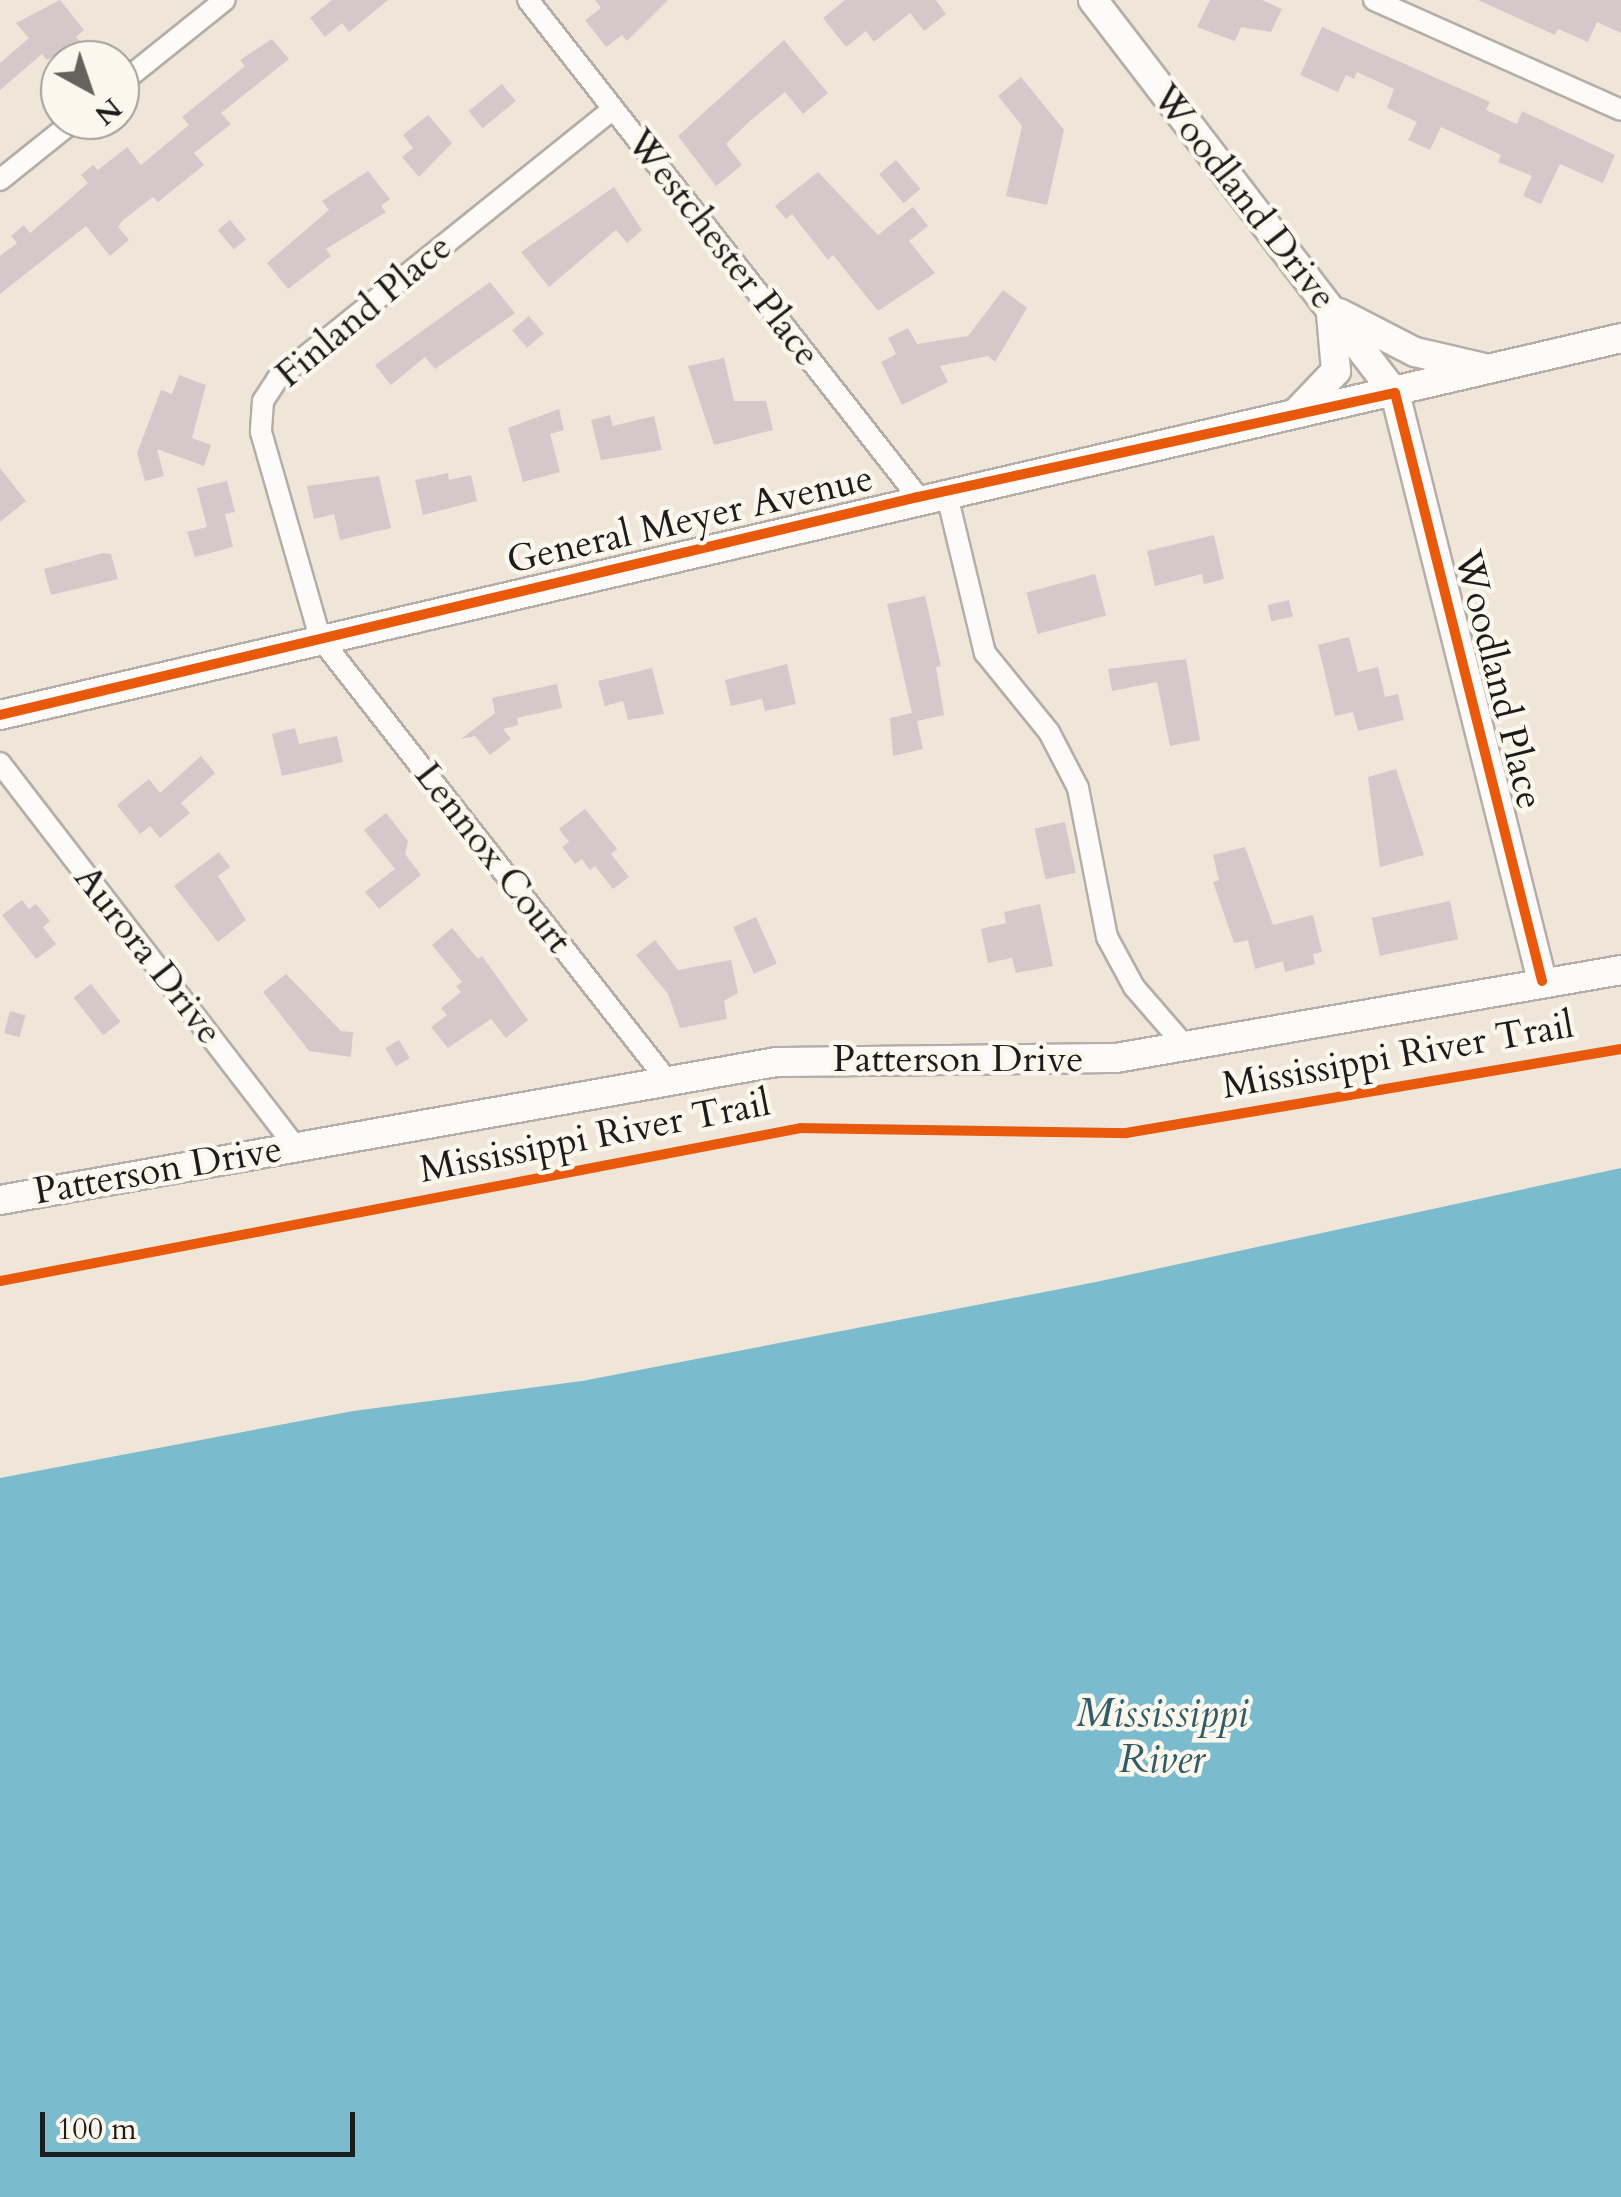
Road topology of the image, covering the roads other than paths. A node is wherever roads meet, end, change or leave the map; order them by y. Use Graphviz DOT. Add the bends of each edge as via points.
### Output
graph roads {
  1 [pos="225,0"];
  2 [pos="528,0"];
  3 [pos="1093,0"];
  4 [pos="1374,0"];
  5 [pos="140,68"];
  6 [pos="614,109"];
  7 [pos="1621,110"];
  8 [pos="50,140"];
  9 [pos="0,180"];
  10 [pos="1329,307"];
  11 [pos="1621,338"];
  12 [pos="1492,370"];
  13 [pos="1395,393"];
  14 [pos="1294,415"];
  15 [pos="932,494"];
  16 [pos="320,638"];
  17 [pos="0,714"];
  18 [pos="0,763"];
  19 [pos="1621,970"];
  20 [pos="1542,981"];
  21 [pos="1186,1046"];
  22 [pos="666,1078"];
  23 [pos="295,1146"];
  24 [pos="0,1200"];
  1 -- 5 [label="street"];
  2 -- 6 [label="street, Westchester Place"];
  3 -- 10 [label="street, Woodland Drive"];
  4 -- 7 [label="street"];
  6 -- 15 [label="street, Westchester Place"];
  6 -- 16 [label="street, Finland Place" via="314,346 263,401 262,432"];
  8 -- 9 [label="street"];
  10 -- 12 [label="street" via="1415,352"];
  10 -- 13 [label="street, Woodland Drive"];
  10 -- 14 [label="street" via="1336,370"];
  11 -- 12 [label="street, General Meyer Avenue"];
  12 -- 13 [label="street, General Meyer Avenue"];
  13 -- 14 [label="street, General Meyer Avenue"];
  13 -- 20 [label="street, Woodland Place"];
  14 -- 15 [label="street, General Meyer Avenue"];
  15 -- 16 [label="street, General Meyer Avenue"];
  15 -- 21 [label="street, Westchester Place" via="986,653 1049,732 1078,788 1108,937 1134,987"];
  16 -- 17 [label="street, General Meyer Avenue"];
  16 -- 22 [label="street, Lennox Court"];
  18 -- 23 [label="street, Aurora Drive"];
  19 -- 20 [label="street, Patterson Drive"];
  20 -- 21 [label="street, Patterson Drive"];
  21 -- 22 [label="street, Patterson Drive" via="1067,1063 776,1062"];
  22 -- 23 [label="street, Patterson Drive"];
  23 -- 24 [label="street, Patterson Drive"];
}
